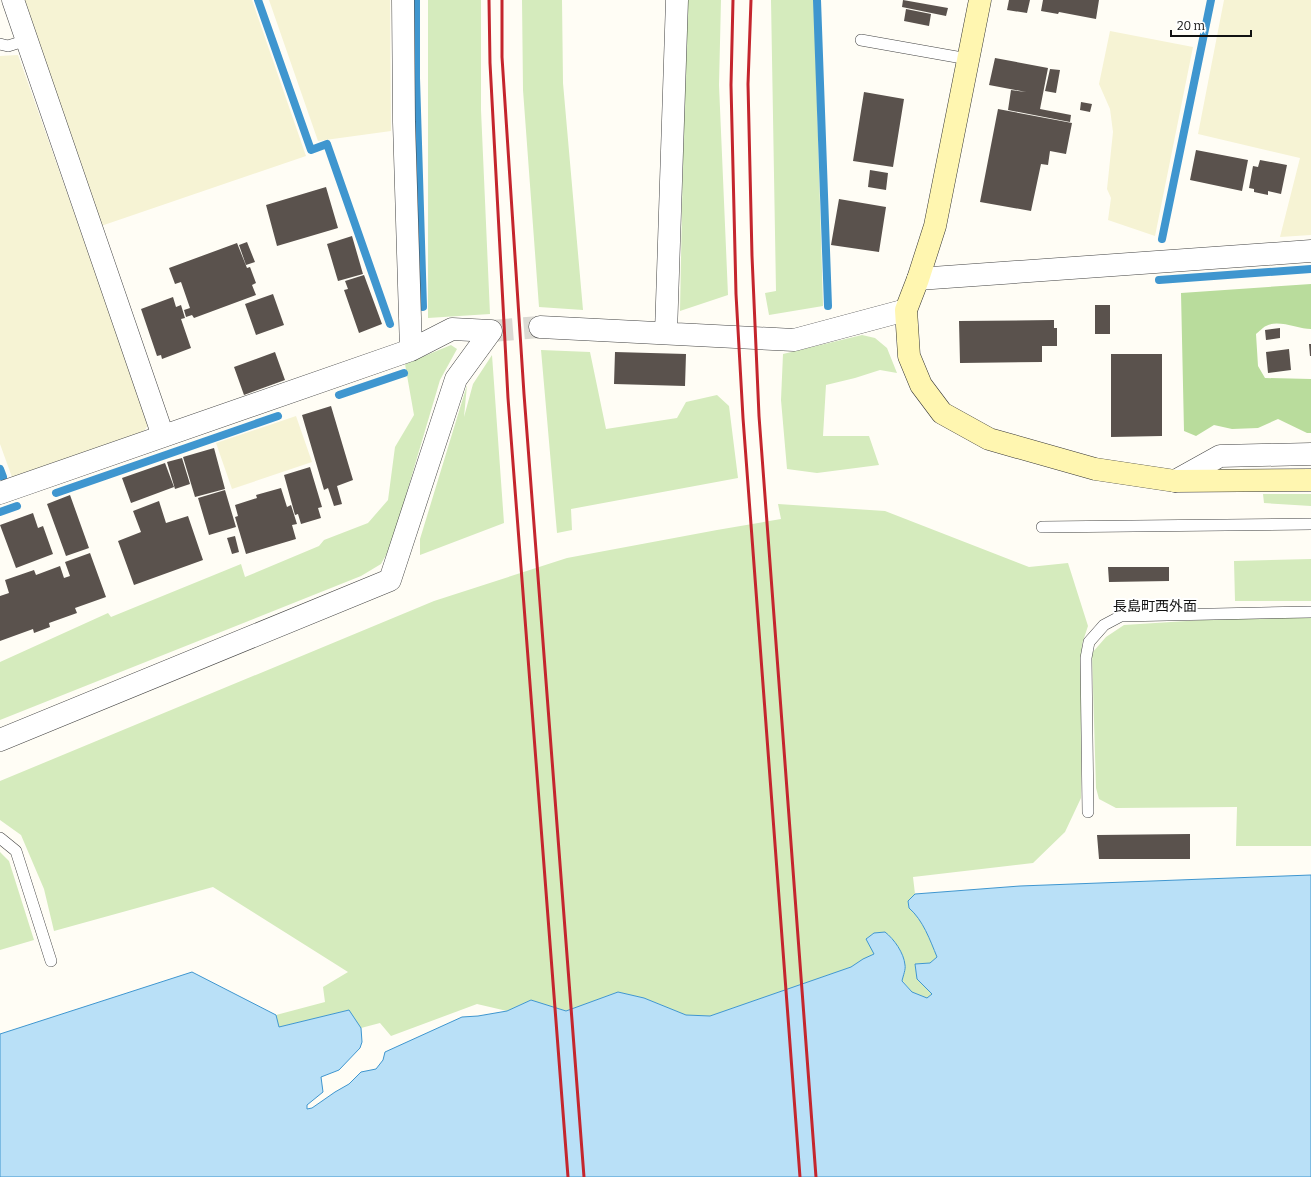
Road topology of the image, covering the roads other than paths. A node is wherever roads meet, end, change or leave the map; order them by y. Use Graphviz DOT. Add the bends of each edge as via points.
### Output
graph roads {
  1 [pos="13,0"];
  2 [pos="403,0"];
  3 [pos="677,0"];
  4 [pos="980,0"];
  5 [pos="27,40"];
  6 [pos="861,40"];
  7 [pos="0,44"];
  8 [pos="968,59"];
  9 [pos="1311,251"];
  10 [pos="918,279"];
  11 [pos="906,310"];
  12 [pos="540,327"];
  13 [pos="666,333"];
  14 [pos="411,350"];
  15 [pos="163,436"];
  16 [pos="1311,454"];
  17 [pos="1311,480"];
  18 [pos="1175,481"];
  19 [pos="0,493"];
  20 [pos="1311,524"];
  21 [pos="1042,527"];
  22 [pos="1311,612"];
  23 [pos="0,740"];
  24 [pos="1088,812"];
  25 [pos="0,838"];
  26 [pos="51,961"];
  1 -- 5 [label="street"];
  2 -- 14 [label="street"];
  3 -- 13 [label="street"];
  4 -- 8 [label="street"];
  5 -- 7 [label="lane" via="8,46"];
  5 -- 15 [label="street"];
  6 -- 8 [label="lane"];
  8 -- 10 [label="street" via="935,226"];
  9 -- 10 [label="street"];
  10 -- 11 [label="street"];
  11 -- 13 [label="street" via="794,340"];
  11 -- 18 [label="street" via="909,356 921,385 942,413 989,439 1095,469"];
  12 -- 13 [label="street"];
  14 -- 15 [label="street"];
  14 -- 23 [label="street" via="452,329 491,331 456,379 390,580"];
  15 -- 19 [label="street"];
  16 -- 18 [label="street" via="1220,456"];
  17 -- 18 [label="street"];
  20 -- 21 [label="lane"];
  22 -- 24 [label="lane" via="1120,616 1104,625 1089,642 1086,658"];
  25 -- 26 [label="lane" via="16,851"];
}
